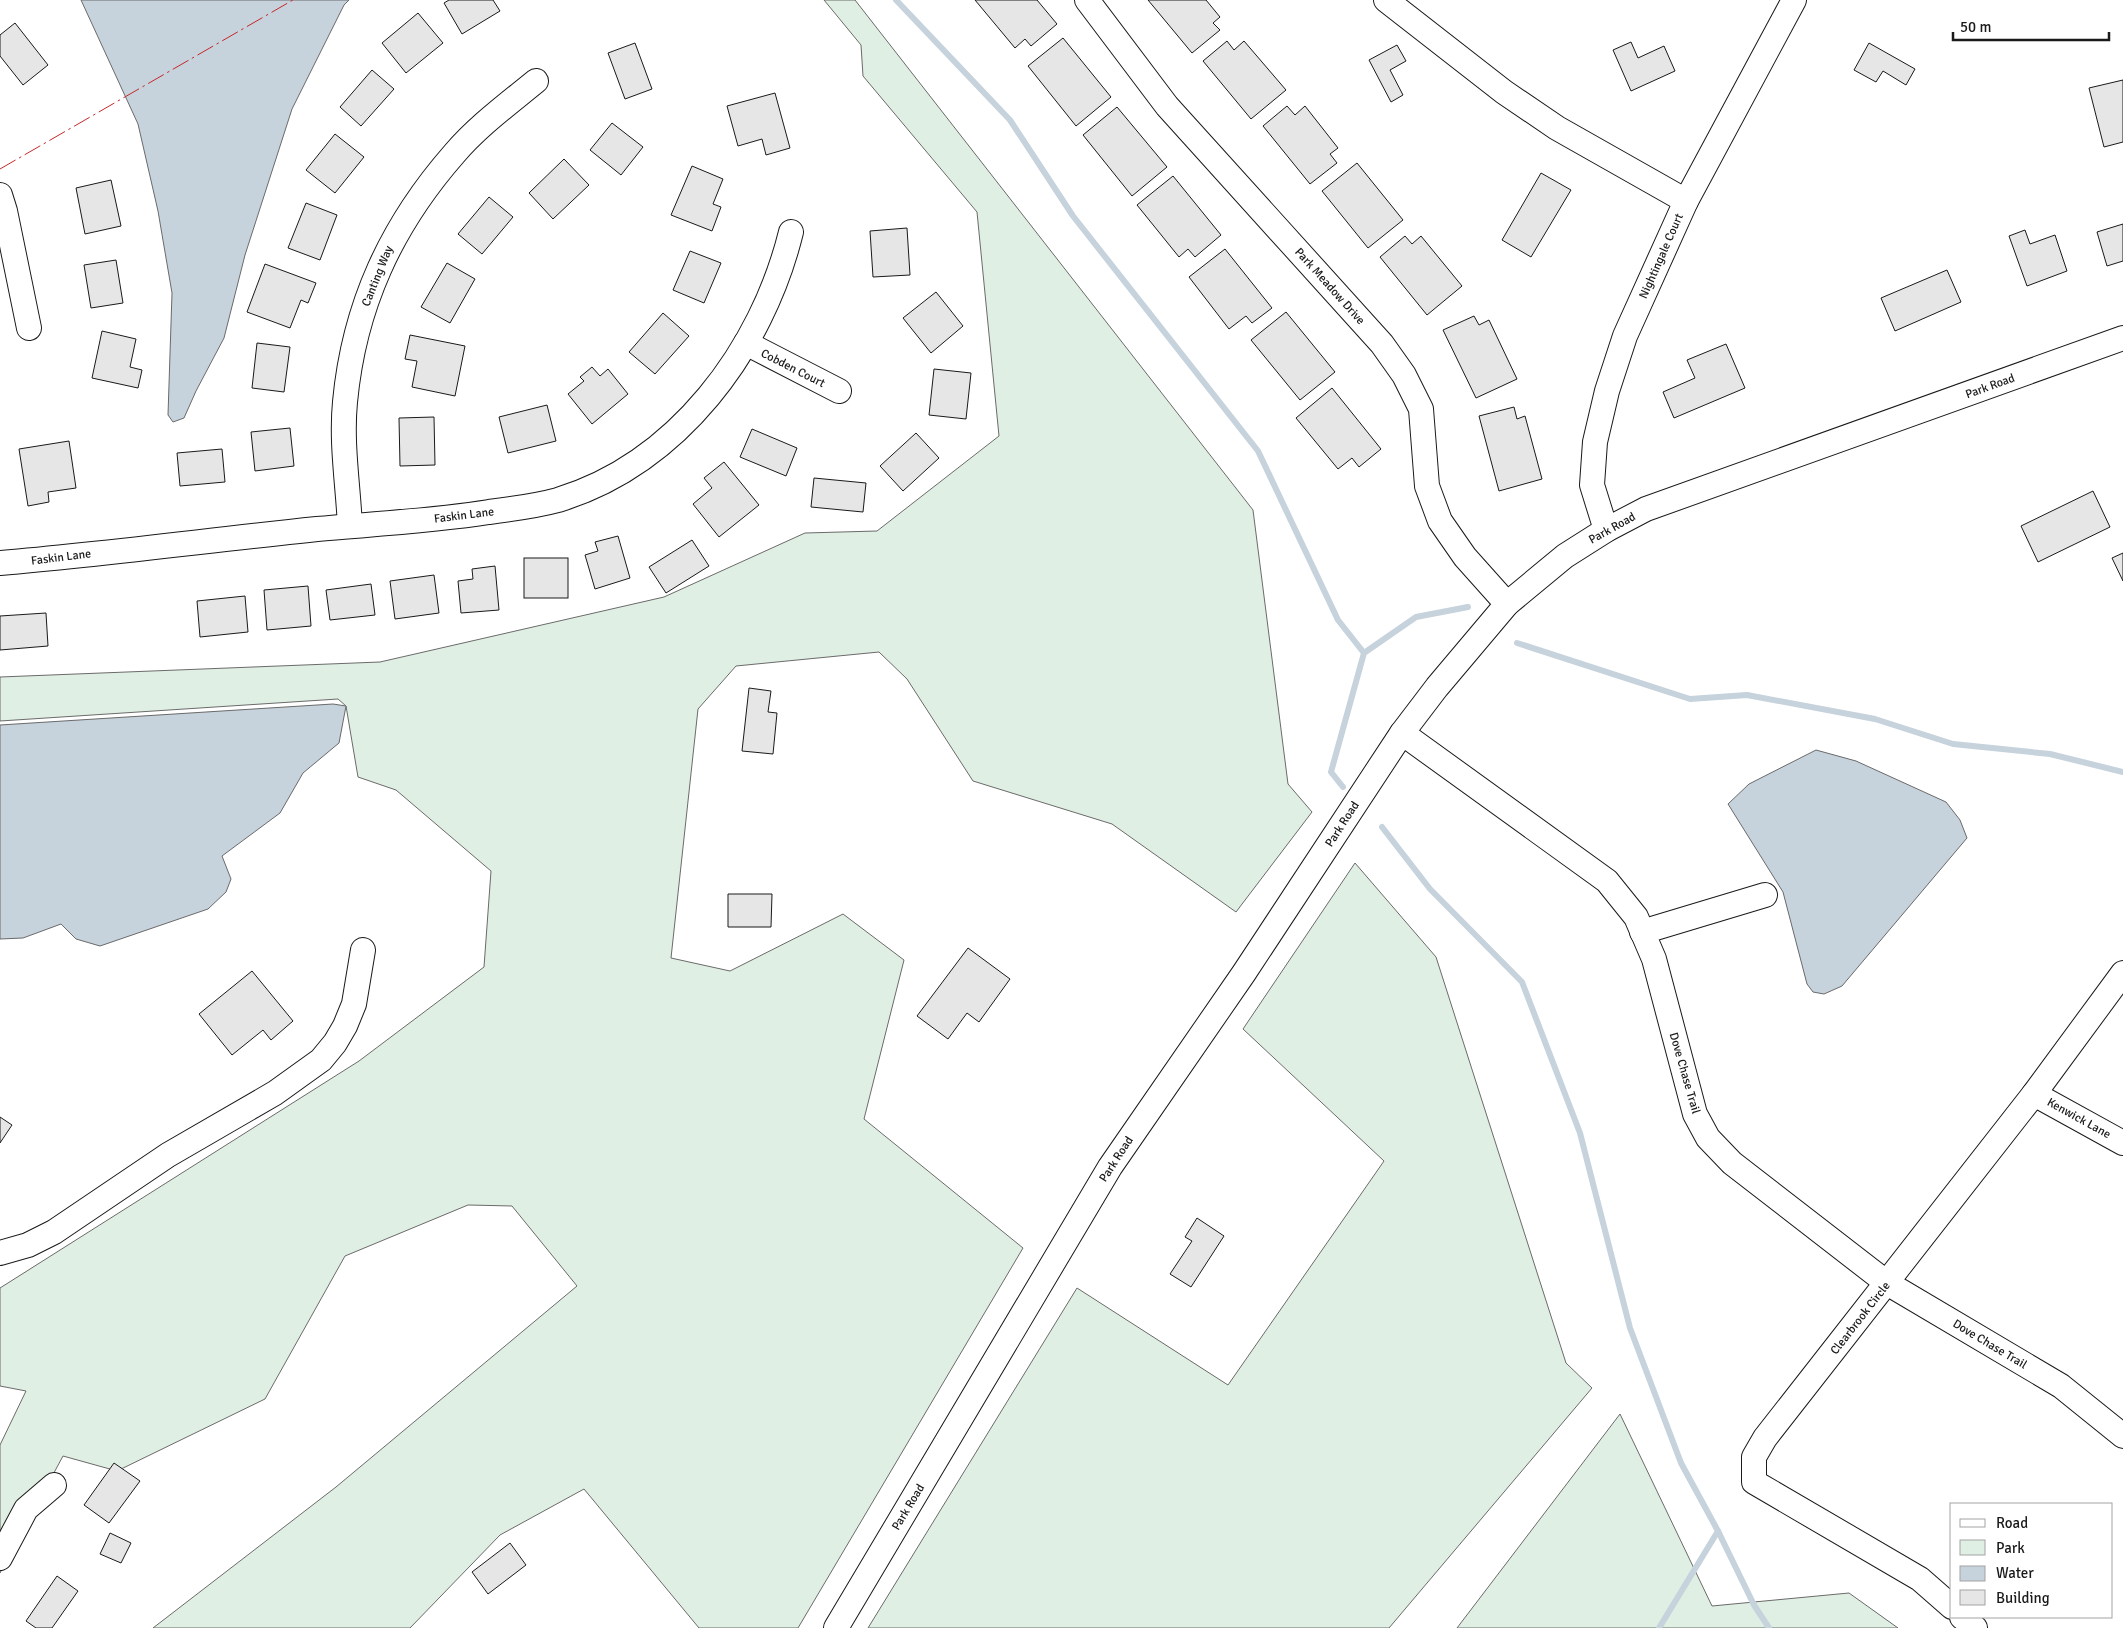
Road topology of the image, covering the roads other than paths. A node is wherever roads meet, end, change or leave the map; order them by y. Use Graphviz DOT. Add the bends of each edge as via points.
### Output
graph roads {
  1 [pos="1087,0"];
  2 [pos="1386,0"];
  3 [pos="1794,0"];
  4 [pos="536,81"];
  5 [pos="0,195"];
  6 [pos="1686,202"];
  7 [pos="791,232"];
  8 [pos="29,328"];
  9 [pos="2123,338"];
  10 [pos="746,344"];
  11 [pos="839,391"];
  12 [pos="350,526"];
  13 [pos="1606,530"];
  14 [pos="0,563"];
  15 [pos="1507,604"];
  16 [pos="1402,734"];
  17 [pos="1765,894"];
  18 [pos="1642,932"];
  19 [pos="364,950"];
  20 [pos="2123,973"];
  21 [pos="2034,1094"];
  22 [pos="2123,1143"];
  23 [pos="0,1254"];
  24 [pos="1887,1283"];
  25 [pos="2123,1436"];
  26 [pos="54,1485"];
  27 [pos="0,1558"];
  28 [pos="1950,1605"];
  29 [pos="1963,1618"];
  30 [pos="836,1628"];
  31 [pos="1975,1628"];
  1 -- 15 [label="street, Park Meadow Drive" via="1167,106 1382,344 1404,375 1420,409 1427,486 1440,521 1465,556"];
  2 -- 6 [label="street" via="1549,123"];
  3 -- 6 [label="street, Nightingale Court"];
  4 -- 12 [label="street, Canting Way" via="455,153 421,196 378,267 360,319 348,374 344,430"];
  5 -- 8 [label="street"];
  6 -- 13 [label="street, Nightingale Court" via="1625,336 1607,391 1595,442 1592,485"];
  7 -- 10 [label="street, Faskin Lane" via="777,279"];
  9 -- 13 [label="street, Park Road" via="1646,509"];
  10 -- 11 [label="street, Cobden Court"];
  10 -- 12 [label="street, Faskin Lane" via="710,395 674,435 631,466 583,491 532,506 453,518"];
  12 -- 14 [label="street, Faskin Lane"];
  13 -- 15 [label="street, Park Road" via="1565,556"];
  15 -- 16 [label="street, Park Road"];
  16 -- 18 [label="street, Dove Chase Trail" via="1607,881 1636,917"];
  16 -- 30 [label="street, Park Road" via="1244,973 1110,1167"];
  17 -- 18 [label="street"];
  18 -- 24 [label="street, Dove Chase Trail" via="1654,959 1696,1114 1708,1138 1732,1163"];
  19 -- 23 [label="street" via="354,1004 335,1043 321,1060 275,1093 168,1155 54,1232"];
  20 -- 21 [label="street, Clearbrook Circle"];
  21 -- 22 [label="street, Kenwick Lane"];
  21 -- 24 [label="street, Clearbrook Circle"];
  24 -- 25 [label="street, Dove Chase Trail" via="2061,1386"];
  24 -- 28 [label="street, Clearbrook Circle" via="1765,1438 1754,1457 1754,1482 1920,1579"];
  26 -- 27 [label="street" via="26,1509"];
  29 -- 31 [label="street"];
}
